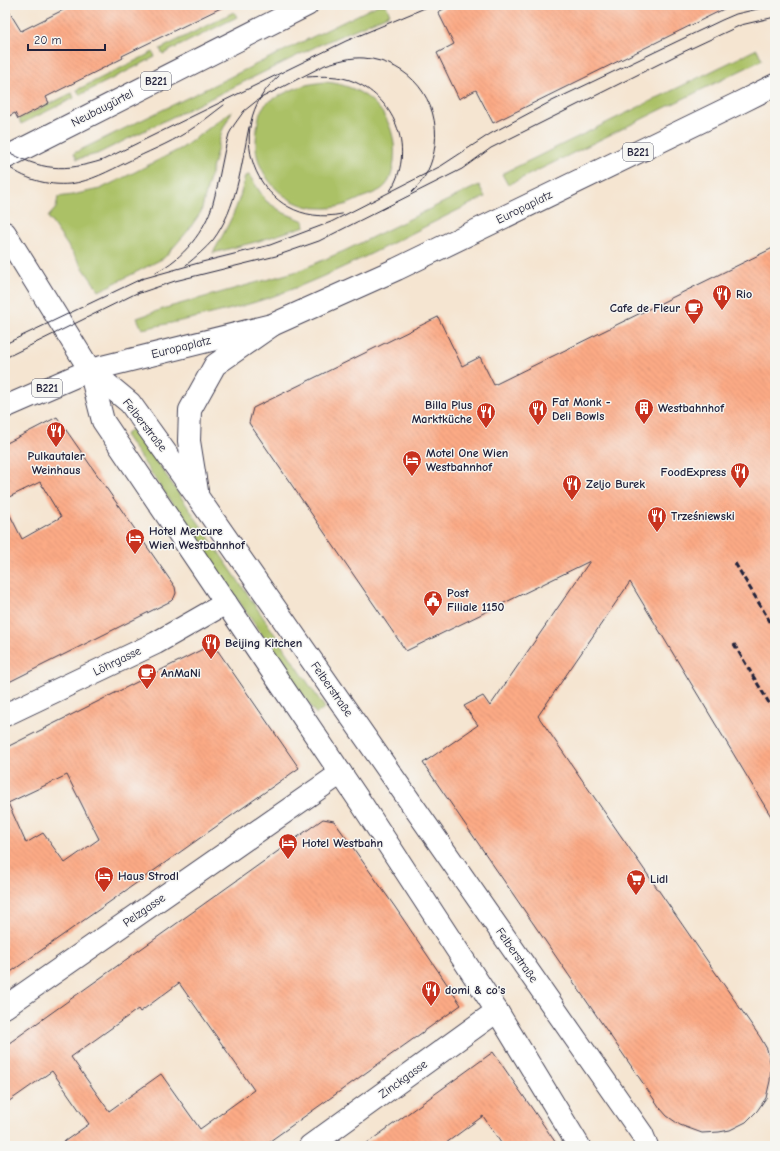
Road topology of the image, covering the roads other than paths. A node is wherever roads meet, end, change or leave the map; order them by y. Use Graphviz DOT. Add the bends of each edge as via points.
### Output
graph roads {
  1 [pos="307,5"];
  2 [pos="775,85"];
  3 [pos="5,158"];
  4 [pos="5,233"];
  5 [pos="272,325"];
  6 [pos="90,370"];
  7 [pos="5,407"];
  8 [pos="197,496"];
  9 [pos="226,603"];
  10 [pos="5,715"];
  11 [pos="341,773"];
  12 [pos="5,1007"];
  13 [pos="497,1011"];
  14 [pos="310,1146"];
  15 [pos="579,1146"];
  16 [pos="647,1146"];
  1 -- 3 [label="main road, Neubaugürtel / B221"];
  2 -- 5 [label="main road, Europaplatz / B221" via="397,268"];
  4 -- 6 [label="main road"];
  5 -- 6 [label="main road, Europaplatz / B221"];
  5 -- 8 [label="main road, Europaplatz" via="215,365 190,410 189,441"];
  6 -- 7 [label="main road, B221"];
  6 -- 8 [label="main road, Felberstraße" via="130,403"];
  6 -- 9 [label="main road" via="103,421"];
  8 -- 16 [label="main road, Felberstraße" via="642,1134"];
  9 -- 10 [label="main road, Löhrgasse" via="156,642"];
  9 -- 11 [label="main road"];
  11 -- 12 [label="main road, Pelzgasse"];
  11 -- 13 [label="main road"];
  13 -- 14 [label="main road, Zinckgasse"];
  13 -- 15 [label="main road"];
}
